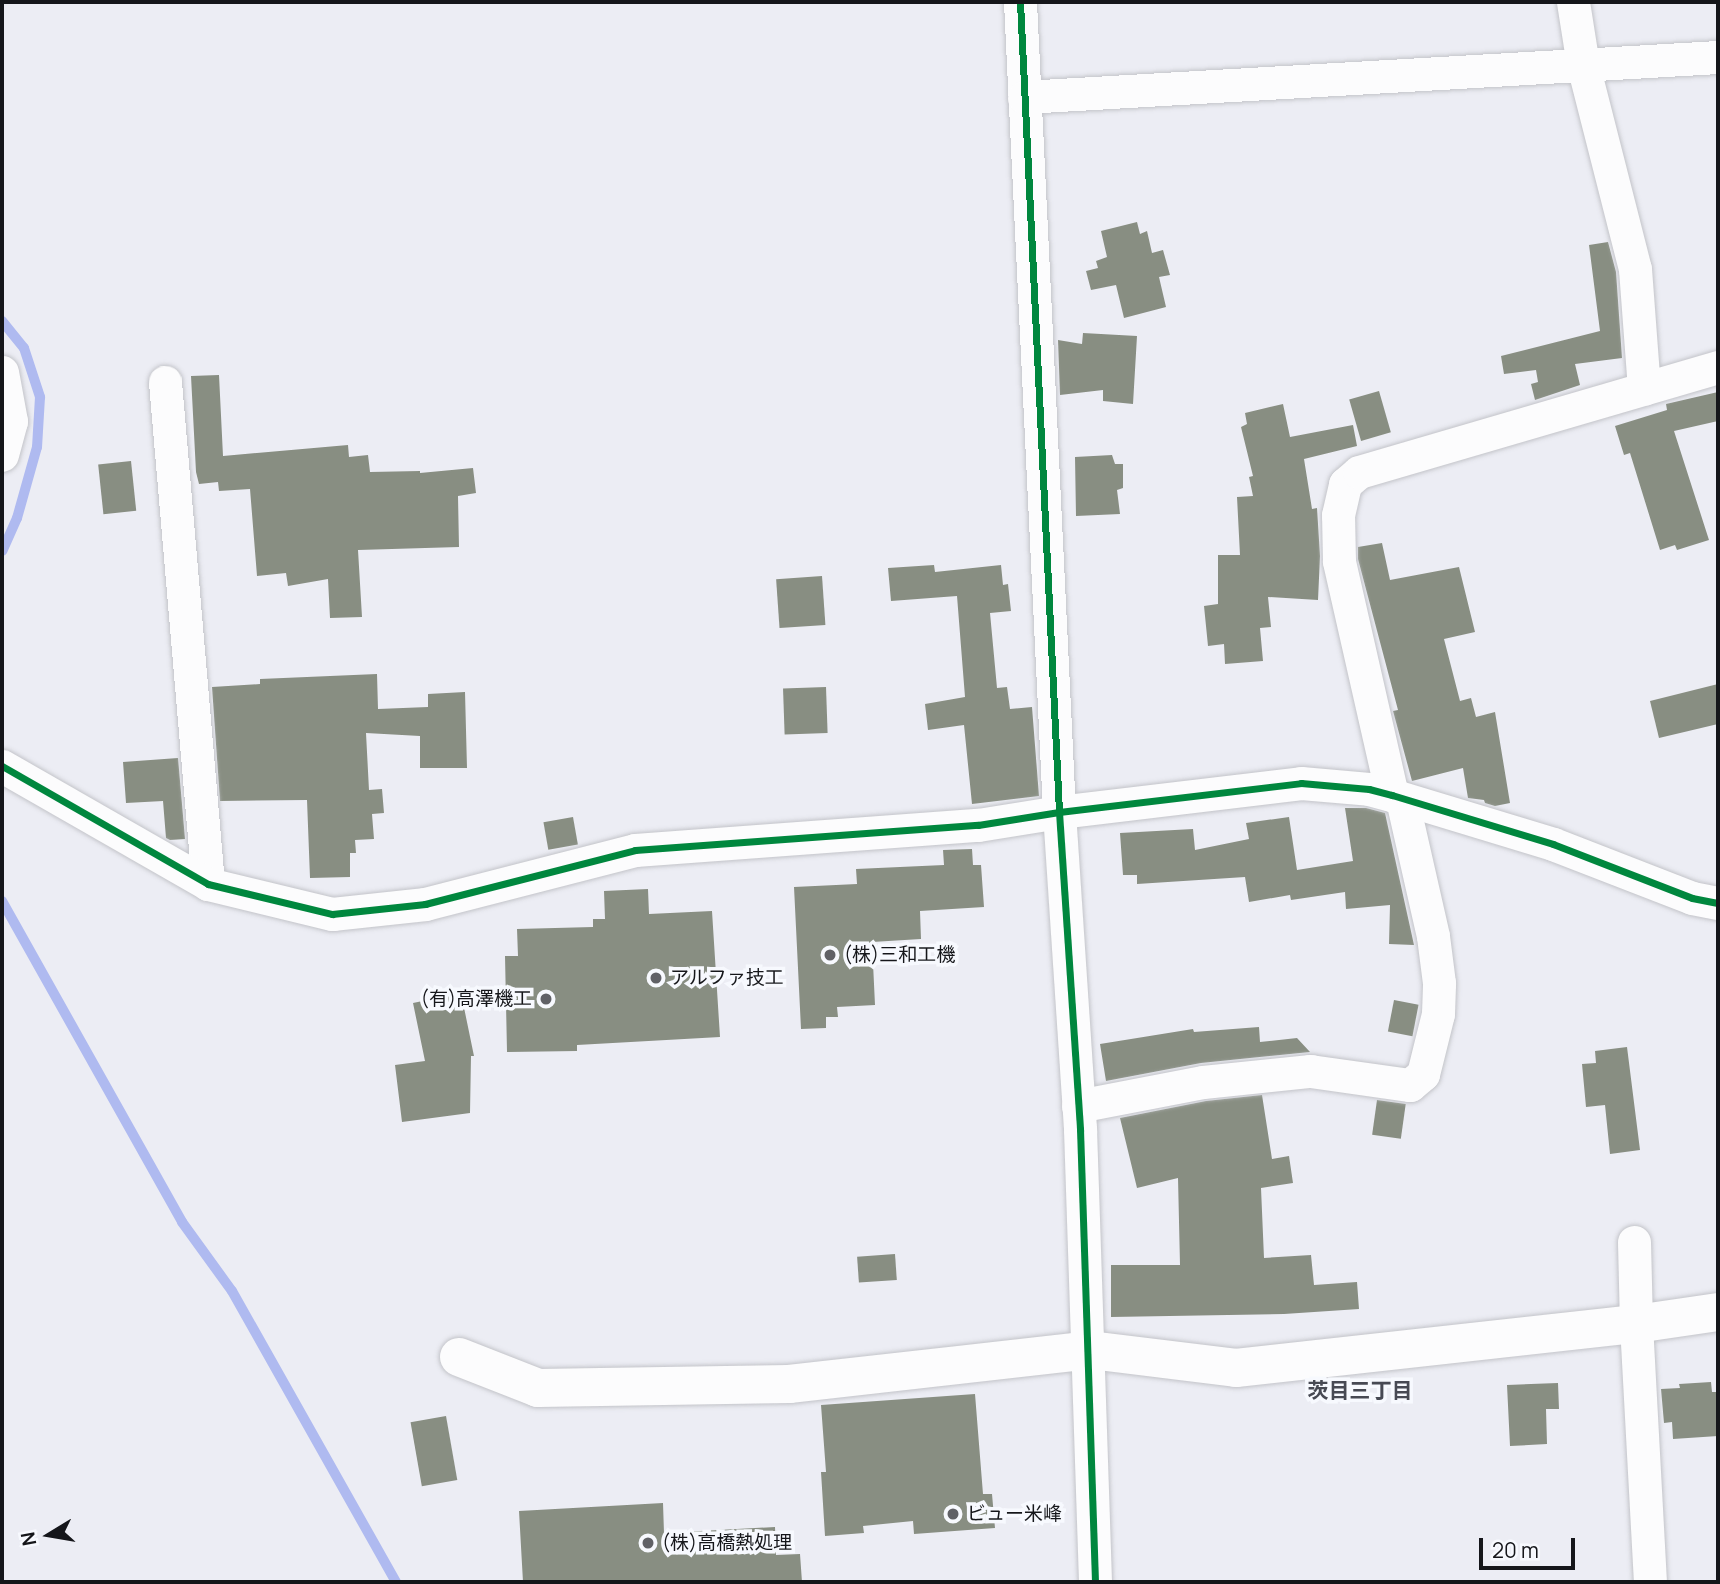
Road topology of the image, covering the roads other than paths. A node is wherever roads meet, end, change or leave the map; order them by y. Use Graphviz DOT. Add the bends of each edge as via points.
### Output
graph roads {
  1 [pos="1020,2"];
  2 [pos="1573,2"];
  3 [pos="1718,57"];
  4 [pos="1583,65"];
  5 [pos="1024,97"];
  6 [pos="1718,367"];
  7 [pos="2,372"];
  8 [pos="165,382"];
  9 [pos="1644,389"];
  10 [pos="2,455"];
  11 [pos="2,766"];
  12 [pos="1397,798"];
  13 [pos="1059,812"];
  14 [pos="208,884"];
  15 [pos="1718,902"];
  16 [pos="1078,1106"];
  17 [pos="1634,1242"];
  18 [pos="1718,1312"];
  19 [pos="1636,1325"];
  20 [pos="1090,1350"];
  21 [pos="459,1357"];
  22 [pos="1096,1582"];
  23 [pos="1650,1582"];
  1 -- 5 [label="street"];
  2 -- 4 [label="street"];
  3 -- 4 [label="street"];
  4 -- 5 [label="street"];
  4 -- 9 [label="street" via="1635,268"];
  5 -- 13 [label="street"];
  6 -- 9 [label="street"];
  7 -- 10 [label="street" via="11,421"];
  8 -- 14 [label="street"];
  9 -- 12 [label="street" via="1359,472 1345,484 1338,515 1339,561"];
  11 -- 14 [label="street"];
  12 -- 13 [label="street" via="1369,789 1301,783"];
  12 -- 15 [label="street" via="1553,844 1692,898"];
  12 -- 16 [label="street" via="1433,936 1439,983 1438,1014 1423,1074 1410,1085 1310,1071 1203,1082"];
  13 -- 14 [label="street" via="978,825 635,850 425,904 332,914"];
  13 -- 16 [label="street"];
  16 -- 20 [label="street"];
  17 -- 19 [label="street"];
  18 -- 19 [label="street"];
  19 -- 20 [label="street" via="1236,1368"];
  19 -- 23 [label="street"];
  20 -- 21 [label="street" via="789,1384 646,1388 538,1388"];
  20 -- 22 [label="street"];
}
